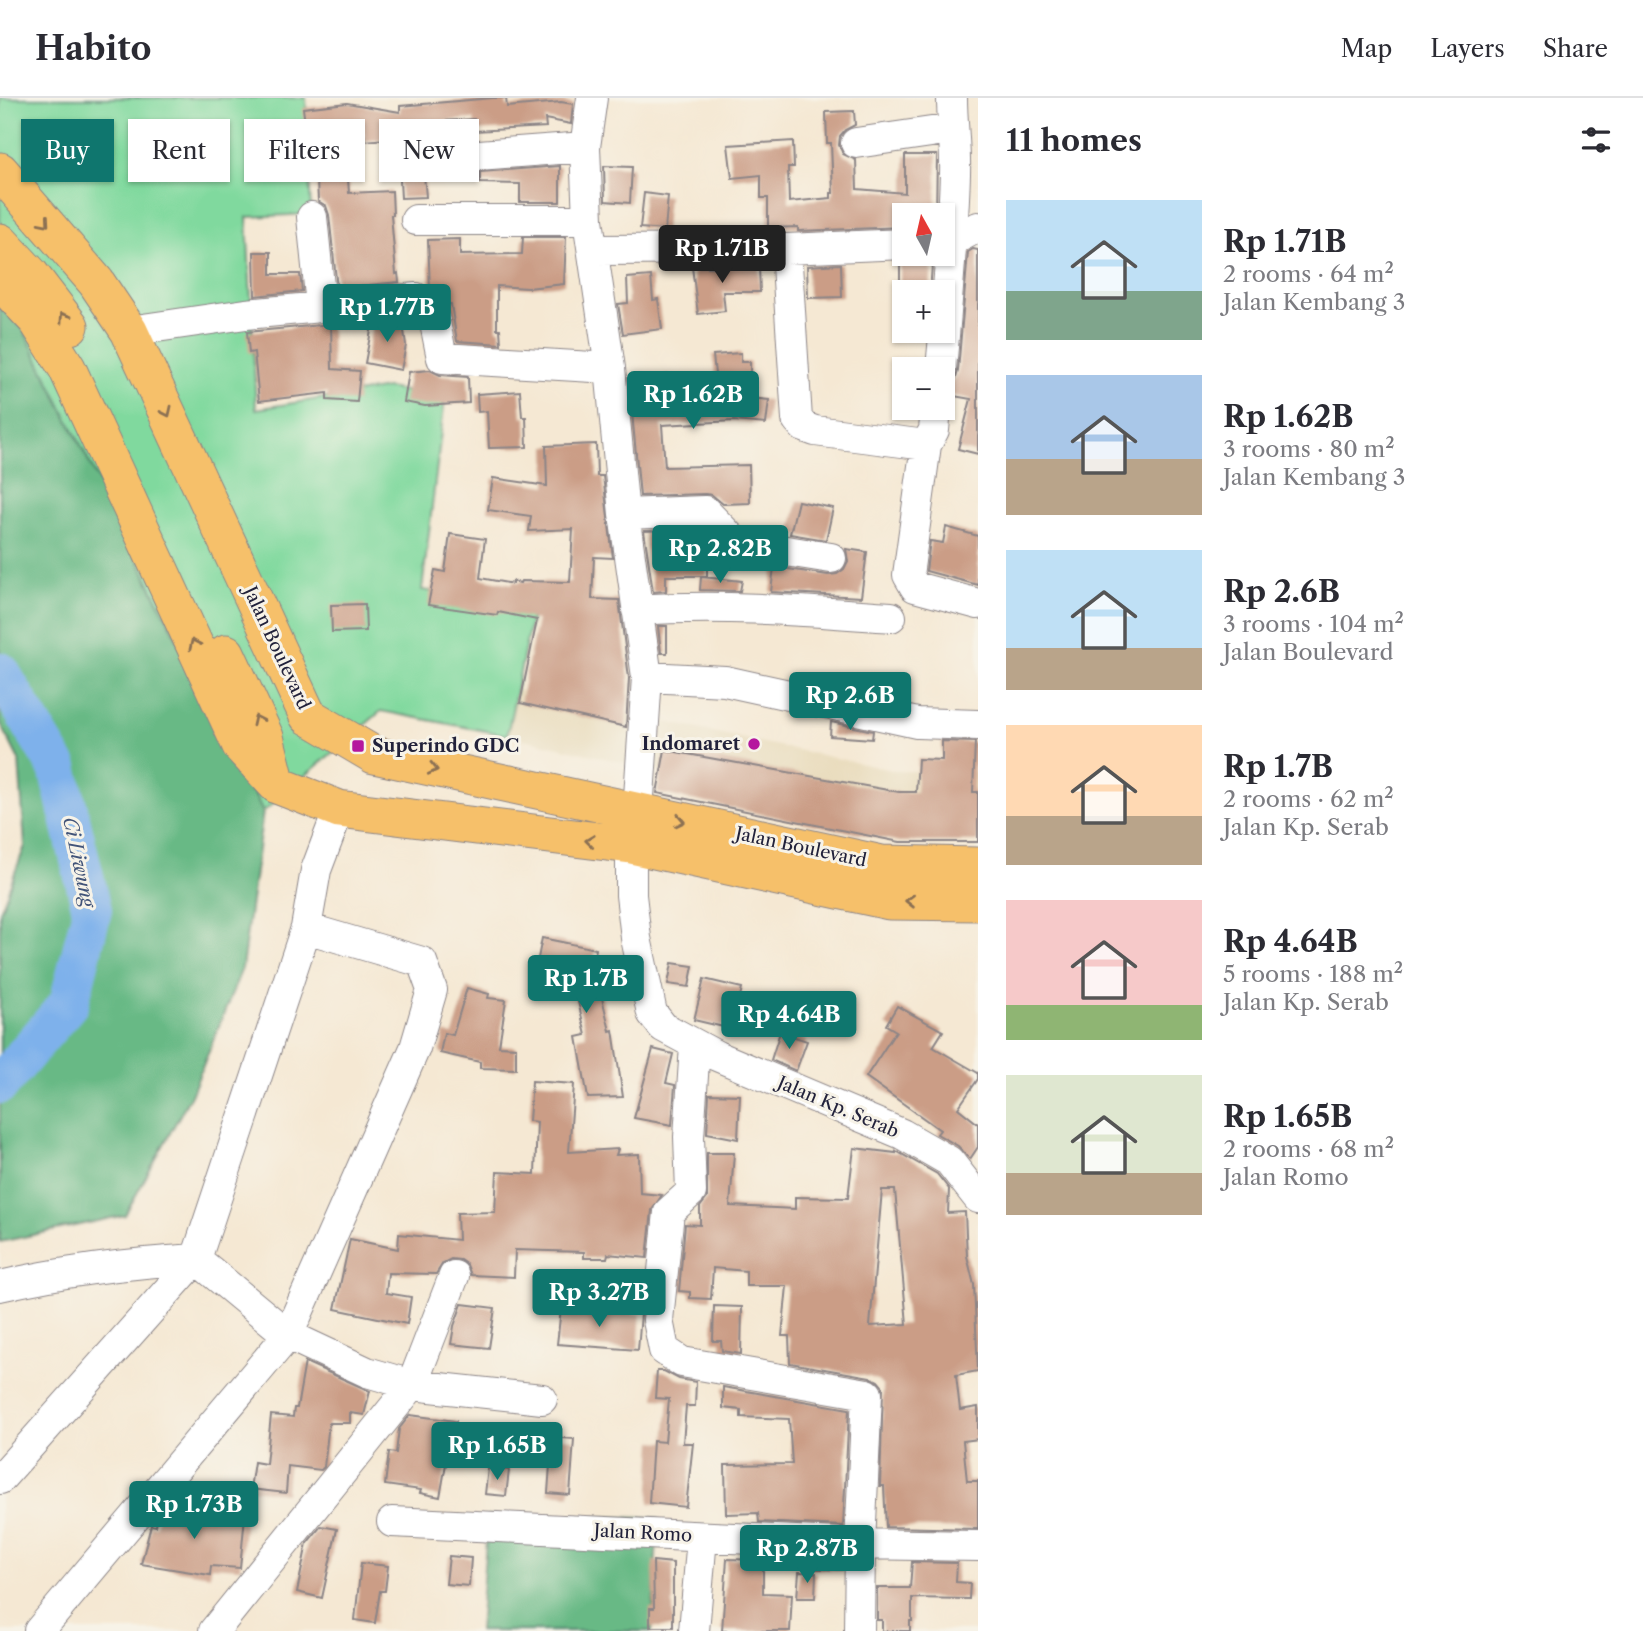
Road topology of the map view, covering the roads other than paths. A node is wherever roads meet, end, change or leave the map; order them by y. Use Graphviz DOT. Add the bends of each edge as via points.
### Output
graph roads {
  1 [pos="592,98"];
  2 [pos="952,98"];
  3 [pos="951,129"];
  4 [pos="856,143"];
  5 [pos="585,147"];
  6 [pos="479,155"];
  7 [pos="0,171"];
  8 [pos="952,203"];
  9 [pos="312,217"];
  10 [pos="416,220"];
  11 [pos="589,220"];
  12 [pos="978,227"];
  13 [pos="956,238"];
  14 [pos="0,242"];
  15 [pos="892,245"];
  16 [pos="786,249"];
  17 [pos="594,250"];
  18 [pos="947,266"];
  19 [pos="0,281"];
  20 [pos="321,306"];
  21 [pos="129,331"];
  22 [pos="942,357"];
  23 [pos="610,368"];
  24 [pos="935,420"];
  25 [pos="926,446"];
  26 [pos="624,514"];
  27 [pos="831,558"];
  28 [pos="978,604"];
  29 [pos="637,610"];
  30 [pos="891,617"];
  31 [pos="647,677"];
  32 [pos="978,725"];
  33 [pos="277,786"];
  34 [pos="339,809"];
  35 [pos="634,829"];
  36 [pos="978,866"];
  37 [pos="978,902"];
  38 [pos="306,929"];
  39 [pos="695,1045"];
  40 [pos="978,1198"];
  41 [pos="196,1259"];
  42 [pos="454,1276"];
  43 [pos="0,1286"];
  44 [pos="288,1335"];
  45 [pos="412,1385"];
  46 [pos="542,1399"];
  47 [pos="0,1479"];
  48 [pos="391,1522"];
  49 [pos="702,1537"];
  50 [pos="860,1544"];
  51 [pos="978,1546"];
  52 [pos="39,1631"];
  53 [pos="214,1631"];
  54 [pos="694,1631"];
  55 [pos="859,1631"];
  1 -- 5 [label="street, Jalan Kp. Serab"];
  2 -- 3 [label="street"];
  3 -- 4 [label="street"];
  3 -- 8 [label="street" via="955,170"];
  5 -- 6 [label="street"];
  5 -- 11 [label="street, Jalan Kp. Serab"];
  7 -- 21 [label="main road, Jalan Boulevard, one-way" via="96,282"];
  9 -- 20 [label="street"];
  10 -- 11 [label="street"];
  11 -- 17 [label="street, Jalan Kp. Serab"];
  12 -- 13 [label="street"];
  33 -- 14 [label="main road, one-way" via="265,737 89,355 56,305"];
  15 -- 16 [label="street"];
  16 -- 17 [label="street"];
  16 -- 25 [label="street" via="797,419 804,428 815,431"];
  17 -- 23 [label="street, Jalan Kp. Serab"];
  18 -- 22 [label="street"];
  33 -- 19 [label="main road, Jalan Boulevard, one-way" via="241,746 67,368 37,320"];
  20 -- 21 [label="street"];
  20 -- 23 [label="street" via="416,298 434,318 442,358"];
  21 -- 35 [label="main road, Jalan Boulevard, one-way" via="308,716 374,755"];
  23 -- 26 [label="street, Jalan Kp. Serab"];
  24 -- 25 [label="street"];
  25 -- 28 [label="street" via="908,575 915,587"];
  26 -- 27 [label="street" via="705,511 736,543"];
  26 -- 29 [label="street, Jalan Kp. Serab"];
  29 -- 30 [label="street" via="774,608"];
  29 -- 31 [label="street, Jalan Kp. Serab"];
  31 -- 32 [label="street" via="725,681 917,723"];
  31 -- 35 [label="street, Jalan Kp. Serab"];
  33 -- 34 [label="main road, Jalan Boulevard"];
  35 -- 34 [label="main road, Jalan Boulevard, one-way"];
  34 -- 38 [label="street" via="316,870"];
  35 -- 36 [label="main road, Jalan Boulevard, one-way" via="882,864"];
  37 -- 35 [label="main road, Jalan Boulevard, one-way" via="890,901"];
  35 -- 39 [label="street, Jalan Kp. Serab" via="631,895 652,1013 663,1027"];
  38 -- 41 [label="street"];
  38 -- 44 [label="street" via="422,962 432,989 415,1048"];
  39 -- 40 [label="street, Jalan Kp. Serab" via="902,1133 949,1161"];
  39 -- 50 [label="street" via="691,1192 669,1212 658,1320 664,1350 682,1362 867,1394"];
  41 -- 43 [label="street"];
  41 -- 44 [label="street"];
  41 -- 47 [label="street"];
  42 -- 45 [label="street"];
  44 -- 45 [label="street" via="367,1372"];
  44 -- 52 [label="street"];
  45 -- 46 [label="street"];
  45 -- 53 [label="street"];
  48 -- 49 [label="street, Jalan Romo"];
  49 -- 50 [label="street, Jalan Romo"];
  49 -- 54 [label="street"];
  50 -- 51 [label="street, Jalan Romo"];
  50 -- 55 [label="street"];
}
